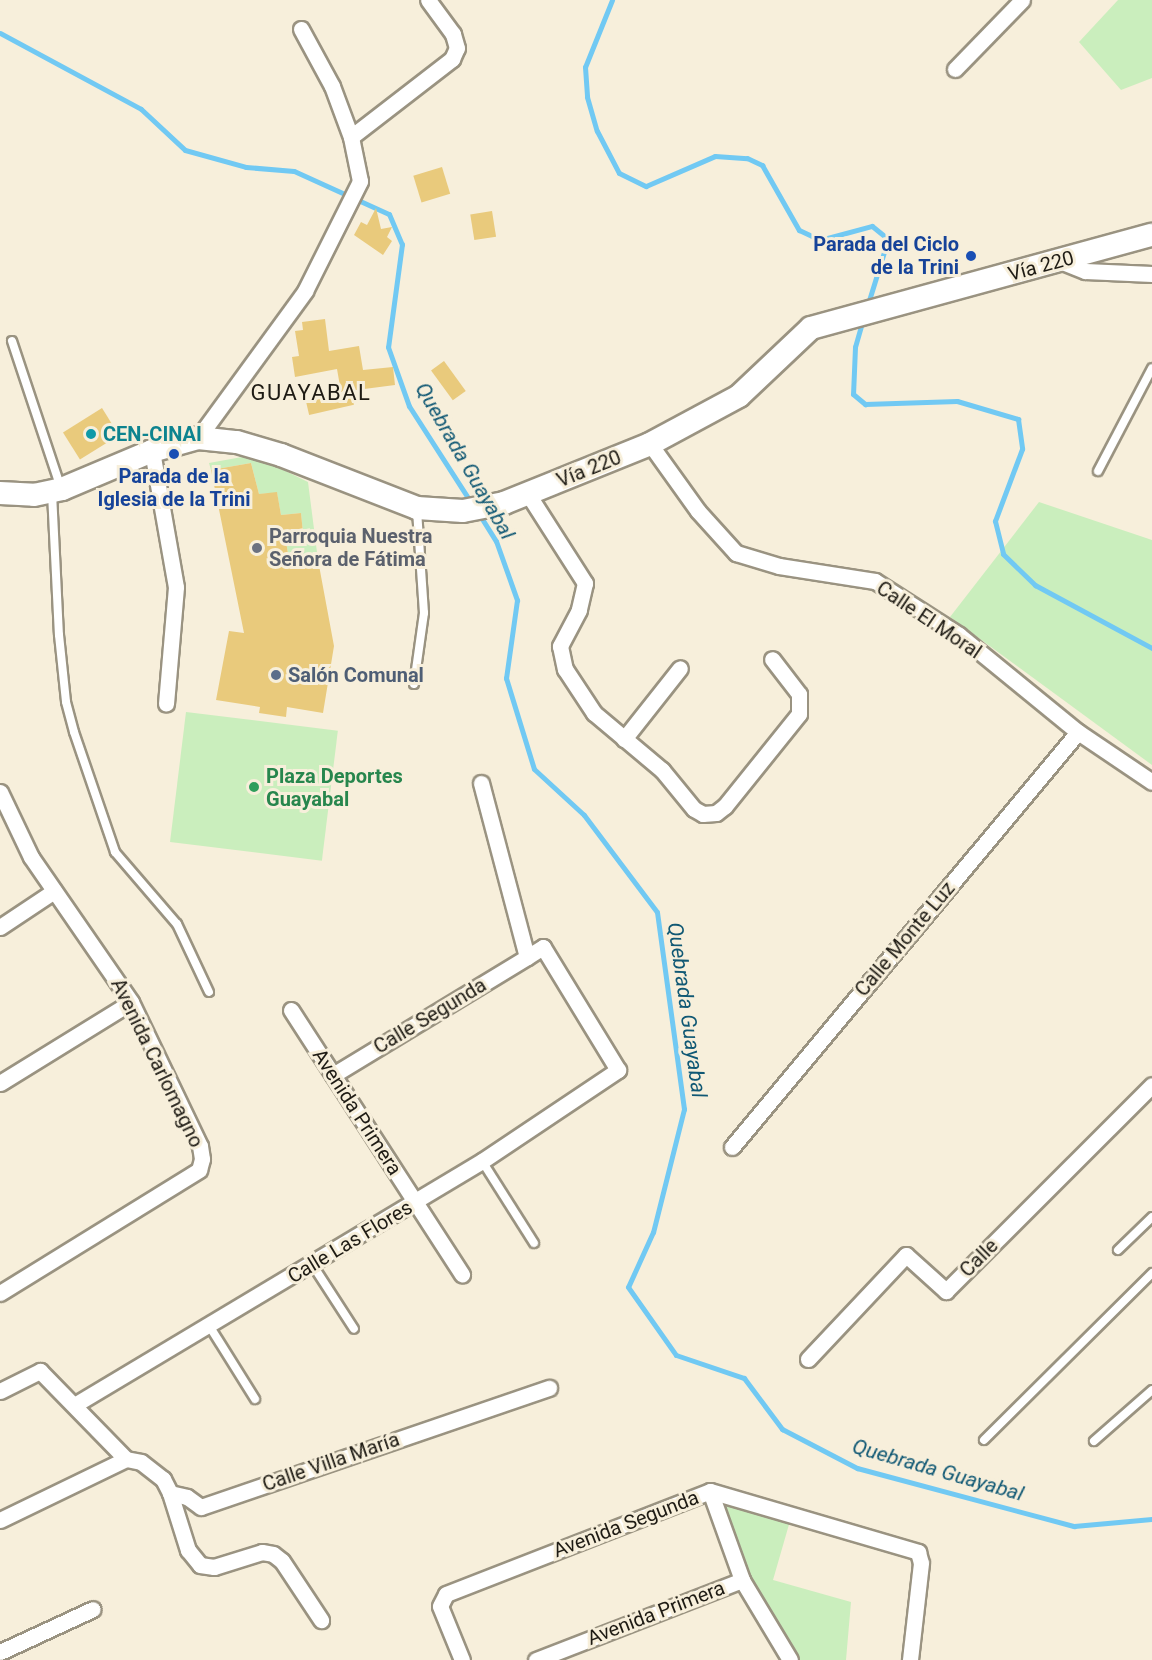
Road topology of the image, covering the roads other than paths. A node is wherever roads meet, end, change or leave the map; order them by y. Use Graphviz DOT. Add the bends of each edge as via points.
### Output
graph roads {
  1 [pos="428,0"];
  2 [pos="1022,0"];
  3 [pos="301,29"];
  4 [pos="955,69"];
  5 [pos="351,136"];
  6 [pos="1152,235"];
  7 [pos="1060,261"];
  8 [pos="1152,274"];
  9 [pos="12,341"];
  10 [pos="1152,368"];
  11 [pos="198,438"];
  12 [pos="650,444"];
  13 [pos="152,451"];
  14 [pos="1098,471"];
  15 [pos="57,490"];
  16 [pos="0,494"];
  17 [pos="528,494"];
  18 [pos="417,508"];
  19 [pos="772,659"];
  20 [pos="680,668"];
  21 [pos="414,684"];
  22 [pos="166,704"];
  23 [pos="1078,732"];
  24 [pos="624,739"];
  25 [pos="1152,782"];
  26 [pos="482,783"];
  27 [pos="0,792"];
  28 [pos="54,891"];
  29 [pos="0,927"];
  30 [pos="527,957"];
  31 [pos="209,992"];
  32 [pos="131,1002"];
  33 [pos="291,1010"];
  34 [pos="333,1075"];
  35 [pos="0,1083"];
  36 [pos="1152,1085"];
  37 [pos="732,1147"];
  38 [pos="482,1161"];
  39 [pos="415,1202"];
  40 [pos="1152,1217"];
  41 [pos="534,1243"];
  42 [pos="1118,1250"];
  43 [pos="312,1264"];
  44 [pos="1152,1273"];
  45 [pos="462,1275"];
  46 [pos="0,1293"];
  47 [pos="210,1327"];
  48 [pos="354,1329"];
  49 [pos="807,1359"];
  50 [pos="549,1388"];
  51 [pos="1152,1390"];
  52 [pos="0,1391"];
  53 [pos="255,1399"];
  54 [pos="76,1404"];
  55 [pos="984,1440"];
  56 [pos="1094,1441"];
  57 [pos="126,1459"];
  58 [pos="710,1491"];
  59 [pos="170,1493"];
  60 [pos="0,1520"];
  61 [pos="742,1580"];
  62 [pos="93,1609"];
  63 [pos="321,1620"];
  64 [pos="0,1652"];
  65 [pos="462,1660"];
  66 [pos="536,1660"];
  67 [pos="790,1660"];
  68 [pos="910,1660"];
  1 -- 5 [label="street" via="453,34 457,48 452,59"];
  2 -- 4 [label="street"];
  3 -- 5 [label="street" via="332,86"];
  5 -- 11 [label="street" via="360,181 305,291"];
  6 -- 7 [label="main road, Vía 220"];
  7 -- 8 [label="street" via="1085,272"];
  7 -- 12 [label="main road, Vía 220" via="811,328 740,396"];
  9 -- 15 [label="lane"];
  10 -- 14 [label="lane"];
  11 -- 13 [label="main road, Vía 220"];
  11 -- 18 [label="main road, Vía 220" via="237,442 281,455"];
  12 -- 17 [label="main road, Vía 220"];
  12 -- 23 [label="street, Calle El Moral" via="698,511 736,553 779,566 875,581 958,635"];
  13 -- 15 [label="main road, Vía 220"];
  13 -- 22 [label="street" via="176,587"];
  15 -- 16 [label="main road, Vía 220" via="34,495"];
  15 -- 31 [label="lane" via="59,635 66,702 74,732 115,852 177,924"];
  17 -- 18 [label="main road, Vía 220" via="463,511"];
  17 -- 24 [label="street" via="585,583 579,610 563,635 561,658 594,713"];
  18 -- 21 [label="lane" via="424,613"];
  19 -- 24 [label="street" via="799,694 799,714 716,813 704,814 694,809 662,770"];
  20 -- 24 [label="street"];
  23 -- 25 [label="street, Calle El Moral"];
  23 -- 37 [label="street, Calle Monte Luz"];
  26 -- 30 [label="street"];
  27 -- 28 [label="street, Avenida Carlomagno" via="31,857"];
  28 -- 29 [label="street"];
  28 -- 32 [label="street, Avenida Carlomagno" via="103,956"];
  30 -- 34 [label="street, Calle Segunda"];
  30 -- 38 [label="street, Calle Las Flores" via="543,947 618,1070"];
  32 -- 35 [label="street"];
  32 -- 46 [label="street, Avenida Carlomagno" via="200,1146 199,1170"];
  33 -- 34 [label="street, Avenida Primera"];
  34 -- 39 [label="street, Avenida Primera"];
  36 -- 49 [label="street, Calle" via="946,1291 906,1255"];
  38 -- 39 [label="street, Calle Las Flores"];
  38 -- 41 [label="lane"];
  39 -- 43 [label="street, Calle Las Flores"];
  39 -- 45 [label="street, Avenida Primera"];
  40 -- 42 [label="lane"];
  43 -- 47 [label="street, Calle Las Flores"];
  43 -- 48 [label="lane"];
  44 -- 55 [label="lane"];
  47 -- 53 [label="lane"];
  47 -- 54 [label="street, Calle Las Flores"];
  50 -- 59 [label="street, Calle Villa María" via="201,1507 187,1497"];
  51 -- 56 [label="lane"];
  52 -- 54 [label="street" via="40,1371"];
  54 -- 57 [label="street"];
  57 -- 59 [label="street, Calle Villa María" via="163,1479"];
  57 -- 60 [label="street"];
  58 -- 61 [label="street"];
  58 -- 65 [label="street, Avenida Segunda" via="441,1598 440,1606"];
  58 -- 68 [label="street, Avenida Segunda" via="918,1552 921,1563"];
  59 -- 63 [label="street" via="188,1550 200,1565 214,1567 262,1552 278,1556"];
  61 -- 66 [label="street, Avenida Primera"];
  61 -- 67 [label="street"];
  62 -- 64 [label="street"];
}
